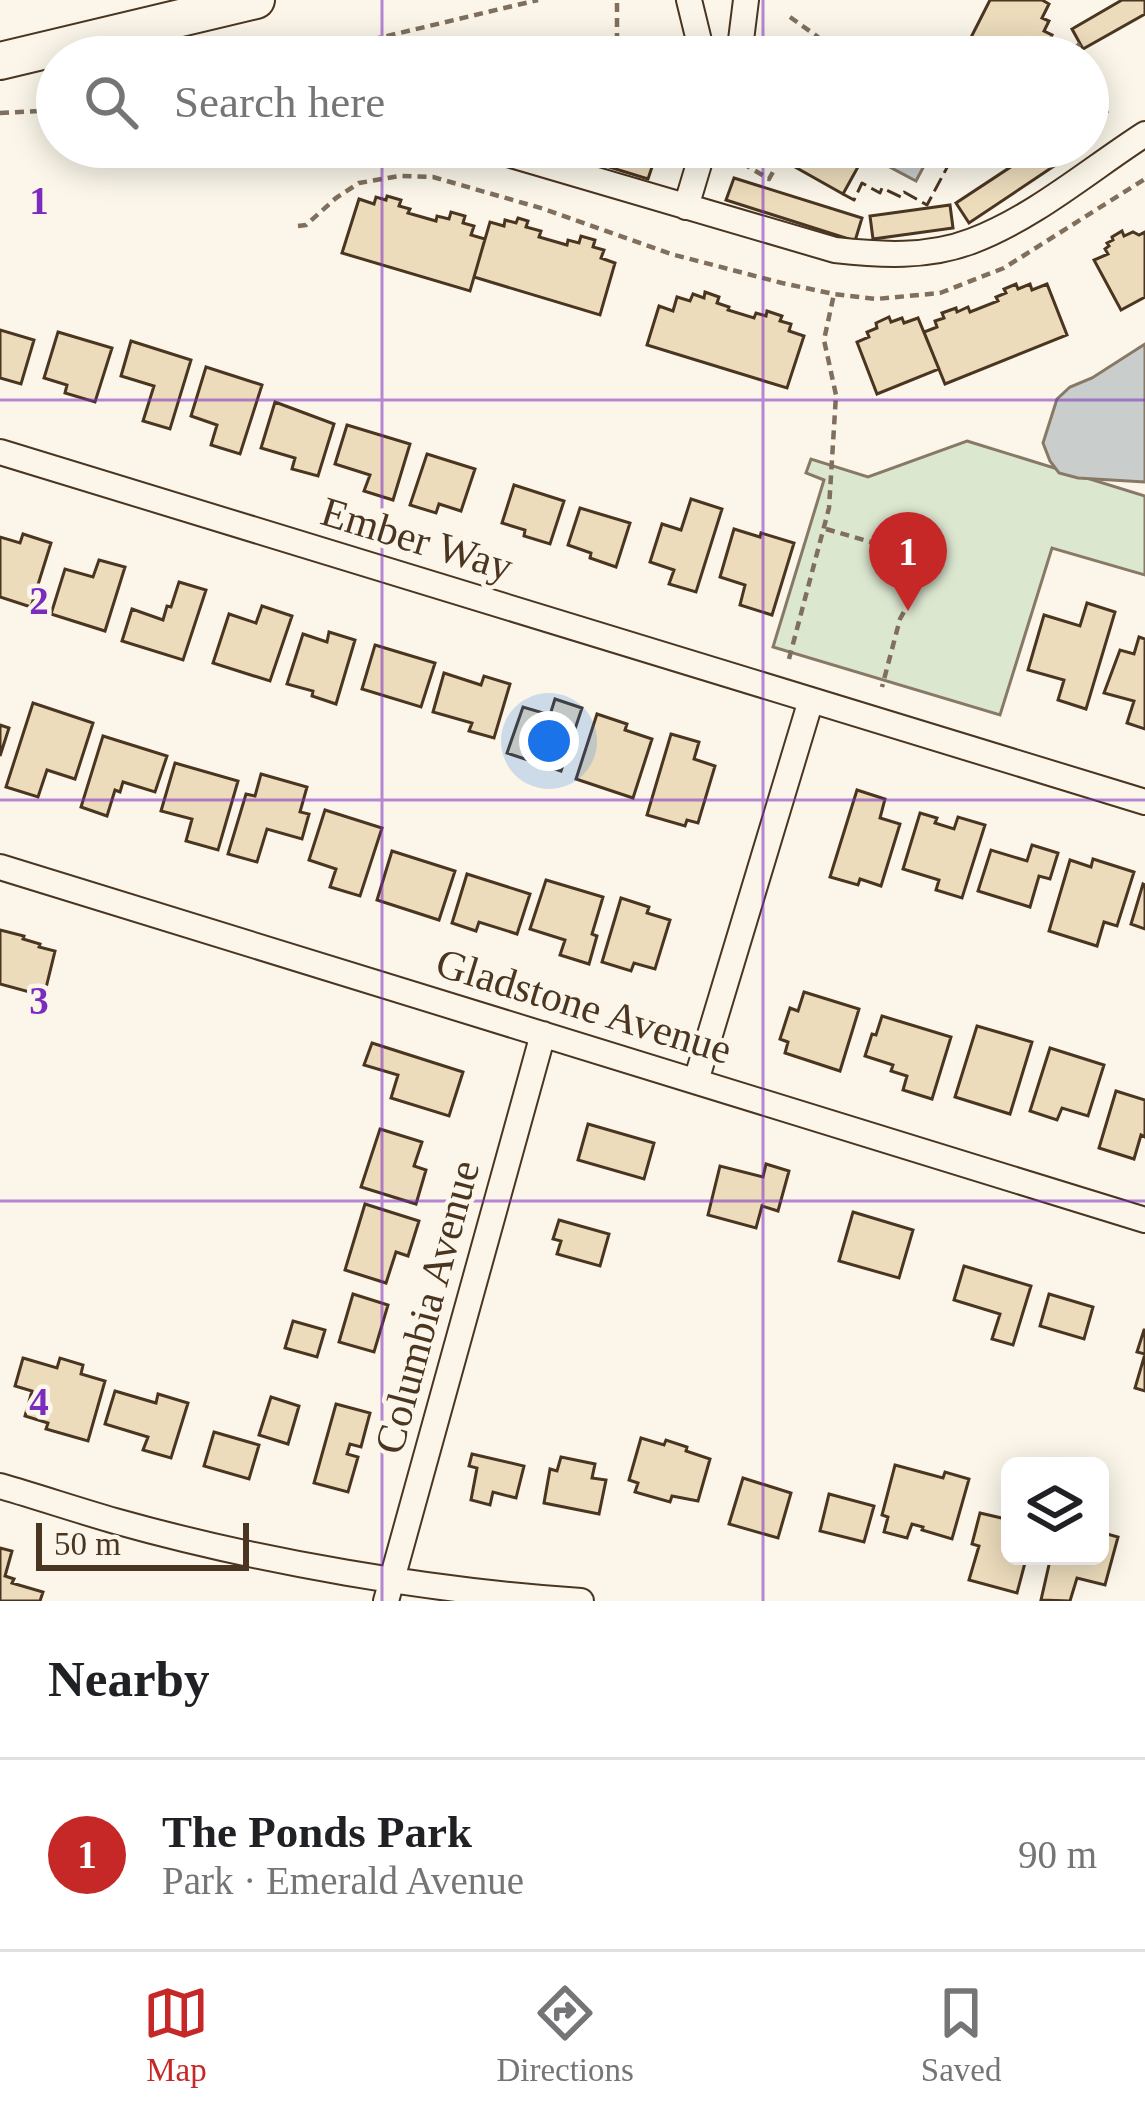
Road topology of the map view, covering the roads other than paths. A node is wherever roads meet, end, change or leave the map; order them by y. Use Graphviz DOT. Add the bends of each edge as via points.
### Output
graph roads {
  1 [pos="256,0"];
  2 [pos="688,0"];
  3 [pos="746,0"];
  4 [pos="105,36"];
  5 [pos="697,36"];
  6 [pos="742,36"];
  7 [pos="36,52"];
  8 [pos="0,61"];
  9 [pos="1145,134"];
  10 [pos="1109,158"];
  11 [pos="555,168"];
  12 [pos="706,168"];
  13 [pos="1094,168"];
  14 [pos="686,207"];
  15 [pos="0,452"];
  16 [pos="811,700"];
  17 [pos="1145,802"];
  18 [pos="0,867"];
  19 [pos="543,1034"];
  20 [pos="696,1081"];
  21 [pos="1145,1220"];
  22 [pos="0,1486"];
  23 [pos="389,1590"];
  24 [pos="581,1601"];
  1 -- 4 [label="main road"];
  2 -- 5 [label="street"];
  3 -- 6 [label="street"];
  7 -- 8 [label="main road"];
  9 -- 10 [label="street"];
  11 -- 14 [label="street"];
  12 -- 14 [label="street"];
  13 -- 14 [label="street" via="1018,219 925,253 835,250"];
  15 -- 16 [label="street, Ember Way"];
  16 -- 17 [label="street, Ember Way"];
  16 -- 20 [label="street"];
  18 -- 19 [label="street, Gladstone Avenue"];
  19 -- 20 [label="street, Gladstone Avenue"];
  19 -- 23 [label="street, Columbia Avenue"];
  20 -- 21 [label="street, Gladstone Avenue"];
  22 -- 23 [label="street"];
  23 -- 24 [label="street"];
}
